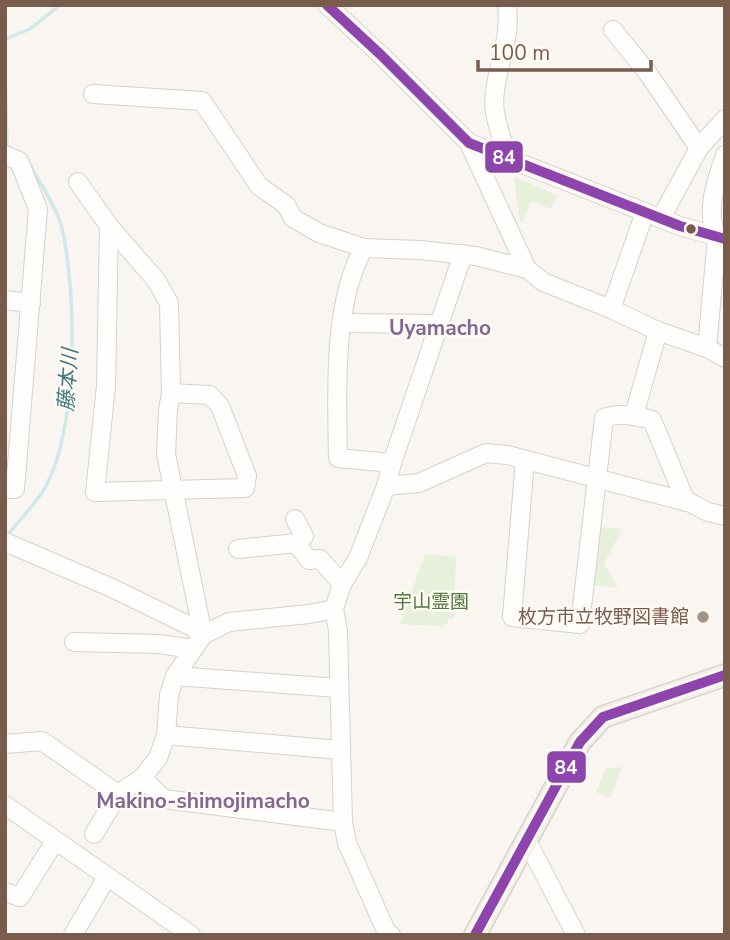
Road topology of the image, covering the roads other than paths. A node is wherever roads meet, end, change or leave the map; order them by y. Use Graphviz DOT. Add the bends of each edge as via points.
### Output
graph roads {
  1 [pos="327,5"];
  2 [pos="508,5"];
  3 [pos="613,30"];
  4 [pos="93,94"];
  5 [pos="725,119"];
  6 [pos="469,143"];
  7 [pos="699,148"];
  8 [pos="5,155"];
  9 [pos="725,156"];
  10 [pos="508,159"];
  11 [pos="78,182"];
  12 [pos="653,215"];
  13 [pos="108,226"];
  14 [pos="721,239"];
  15 [pos="364,248"];
  16 [pos="463,254"];
  17 [pos="527,269"];
  18 [pos="5,300"];
  19 [pos="32,303"];
  20 [pos="611,309"];
  21 [pos="342,323"];
  22 [pos="439,324"];
  23 [pos="658,331"];
  24 [pos="707,348"];
  25 [pos="725,358"];
  26 [pos="171,393"];
  27 [pos="634,415"];
  28 [pos="525,460"];
  29 [pos="392,463"];
  30 [pos="595,478"];
  31 [pos="386,486"];
  32 [pos="5,489"];
  33 [pos="172,491"];
  34 [pos="686,502"];
  35 [pos="725,516"];
  36 [pos="295,519"];
  37 [pos="296,542"];
  38 [pos="8,543"];
  39 [pos="238,549"];
  40 [pos="342,583"];
  41 [pos="334,609"];
  42 [pos="74,642"];
  43 [pos="198,642"];
  44 [pos="725,675"];
  45 [pos="175,676"];
  46 [pos="338,688"];
  47 [pos="166,735"];
  48 [pos="5,744"];
  49 [pos="340,750"];
  50 [pos="142,778"];
  51 [pos="118,794"];
  52 [pos="5,805"];
  53 [pos="343,822"];
  54 [pos="94,834"];
  55 [pos="526,839"];
  56 [pos="55,841"];
  57 [pos="107,877"];
  58 [pos="5,892"];
  59 [pos="178,929"];
  60 [pos="388,934"];
  61 [pos="74,935"];
  62 [pos="191,935"];
  63 [pos="475,935"];
  64 [pos="576,935"];
  1 -- 6 [label="street"];
  2 -- 10 [label="street" via="506,50 494,108"];
  3 -- 7 [label="street"];
  4 -- 15 [label="street" via="202,101 259,186 286,205 293,218 319,233"];
  5 -- 7 [label="street"];
  6 -- 10 [label="street"];
  6 -- 17 [label="street"];
  7 -- 12 [label="street"];
  8 -- 19 [label="street" via="19,161 38,209"];
  9 -- 14 [label="street" via="711,208 712,225"];
  10 -- 12 [label="street"];
  11 -- 13 [label="street"];
  12 -- 14 [label="street"];
  12 -- 20 [label="street"];
  13 -- 26 [label="street" via="156,280 169,303"];
  13 -- 33 [label="street" via="107,386 95,492"];
  14 -- 24 [label="street"];
  15 -- 16 [label="street"];
  15 -- 21 [label="street" via="356,261"];
  16 -- 17 [label="street"];
  16 -- 22 [label="street"];
  17 -- 20 [label="street" via="543,282"];
  18 -- 19 [label="street"];
  19 -- 32 [label="street" via="15,489"];
  20 -- 23 [label="street"];
  21 -- 22 [label="street"];
  21 -- 29 [label="street" via="338,458"];
  22 -- 29 [label="street"];
  23 -- 24 [label="street"];
  23 -- 27 [label="street"];
  24 -- 25 [label="street"];
  26 -- 33 [label="street" via="166,454"];
  26 -- 33 [label="street" via="210,395 220,406 247,476 245,488"];
  27 -- 30 [label="street" via="604,418"];
  27 -- 34 [label="street" via="652,420"];
  28 -- 30 [label="street"];
  28 -- 30 [label="street" via="512,617 580,624"];
  28 -- 31 [label="street" via="486,453 419,483"];
  29 -- 31 [label="street"];
  30 -- 34 [label="street"];
  31 -- 40 [label="street" via="358,558"];
  33 -- 43 [label="street"];
  34 -- 35 [label="street"];
  36 -- 37 [label="street" via="304,536"];
  37 -- 39 [label="street"];
  37 -- 40 [label="street" via="309,560 320,559"];
  38 -- 43 [label="street" via="191,627"];
  40 -- 41 [label="street"];
  41 -- 43 [label="street" via="229,622"];
  41 -- 46 [label="street"];
  42 -- 43 [label="street"];
  43 -- 45 [label="street"];
  44 -- 55 [label="main road" via="603,717 580,742"];
  45 -- 46 [label="street"];
  45 -- 47 [label="street"];
  46 -- 49 [label="street"];
  47 -- 49 [label="street"];
  47 -- 50 [label="street" via="158,758"];
  48 -- 51 [label="street" via="42,741"];
  49 -- 53 [label="street"];
  50 -- 51 [label="street"];
  50 -- 53 [label="street" via="164,799"];
  51 -- 54 [label="street"];
  52 -- 56 [label="street"];
  53 -- 60 [label="street" via="347,843"];
  55 -- 63 [label="main road"];
  55 -- 64 [label="street"];
  56 -- 57 [label="street"];
  56 -- 58 [label="street" via="20,897"];
  57 -- 59 [label="street"];
  57 -- 61 [label="street"];
  59 -- 62 [label="street"];
}
